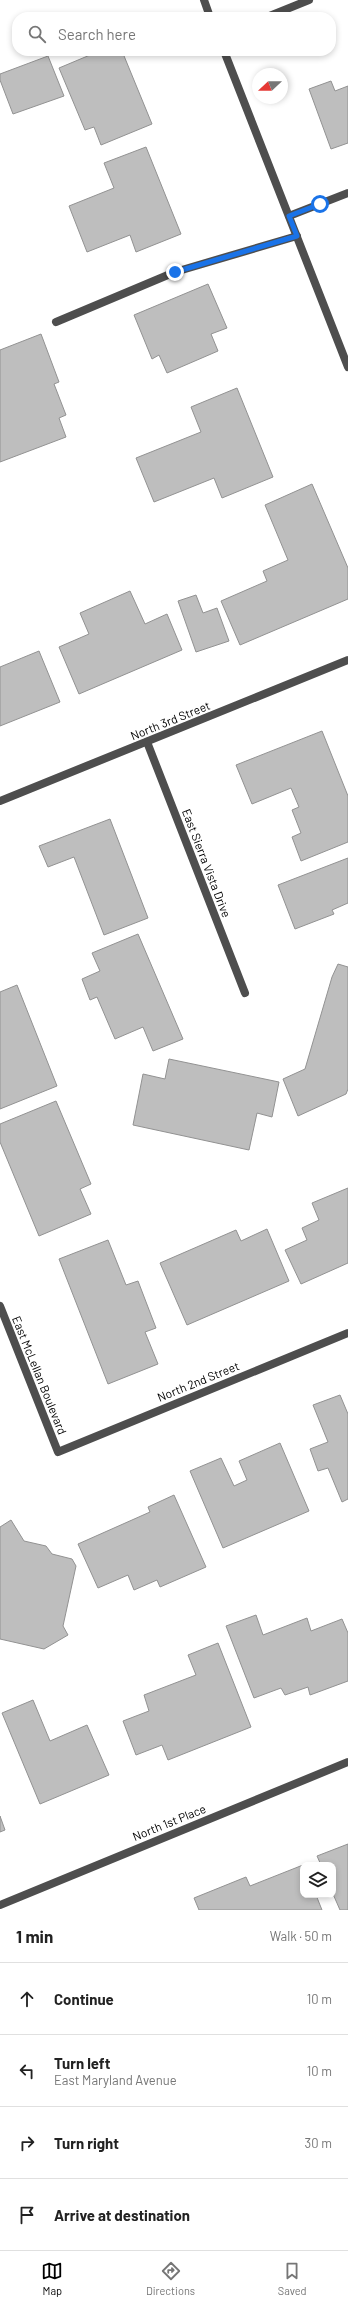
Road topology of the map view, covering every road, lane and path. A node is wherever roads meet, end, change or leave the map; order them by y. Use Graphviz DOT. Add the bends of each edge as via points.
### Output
graph roads {
  1 [pos="204,0"];
  2 [pos="309,0"];
  3 [pos="208,12"];
  4 [pos="279,12"];
  5 [pos="226,56"];
  6 [pos="348,192"];
  7 [pos="289,216"];
  8 [pos="297,236"];
  9 [pos="56,322"];
  10 [pos="348,367"];
  11 [pos="348,660"];
  12 [pos="147,742"];
  13 [pos="0,801"];
  14 [pos="245,993"];
  15 [pos="0,1306"];
  16 [pos="348,1333"];
  17 [pos="58,1452"];
  18 [pos="348,1762"];
  19 [pos="0,1905"];
  1 -- 3 [label="street"];
  2 -- 4 [label="street"];
  5 -- 7 [label="street"];
  6 -- 7 [label="street"];
  7 -- 8 [label="street"];
  8 -- 9 [label="street" via="175,272"];
  8 -- 10 [label="street"];
  11 -- 12 [label="street, North 3rd Street"];
  12 -- 13 [label="street, North 3rd Street"];
  12 -- 14 [label="street, East Sierra Vista Drive"];
  15 -- 17 [label="street, East McLellan Boulevard"];
  16 -- 17 [label="street, North 2nd Street"];
  18 -- 19 [label="street, North 1st Place"];
}
